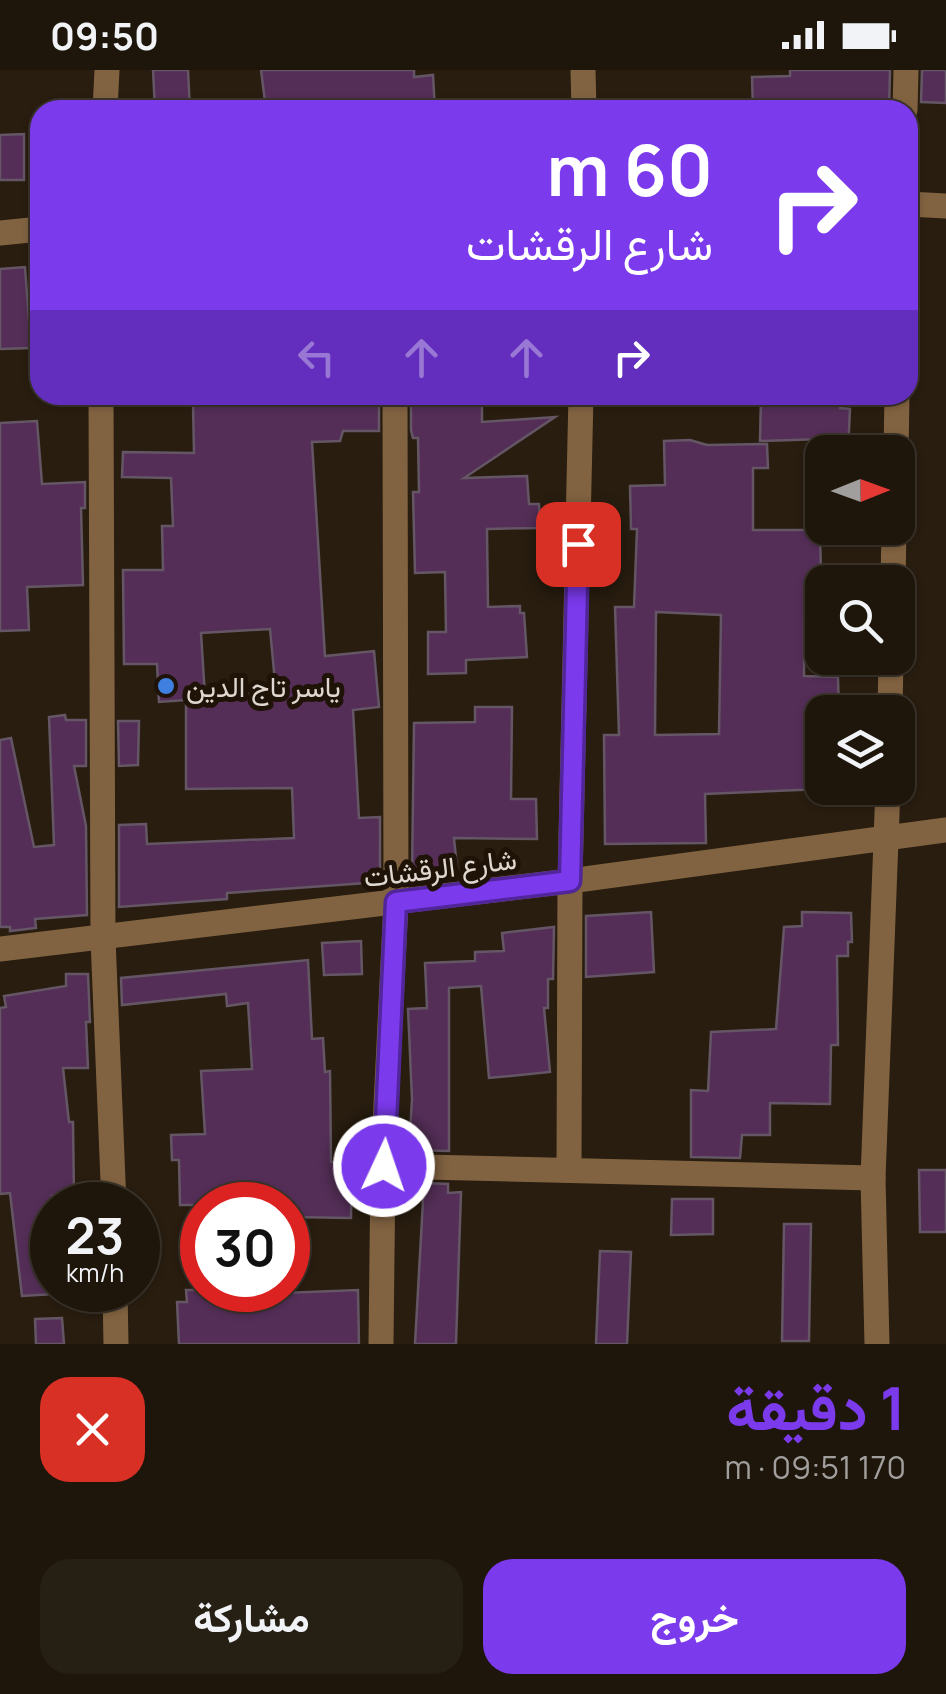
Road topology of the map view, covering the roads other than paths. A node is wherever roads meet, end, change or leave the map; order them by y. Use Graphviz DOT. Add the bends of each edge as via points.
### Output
graph roads {
  1 [pos="106,70"];
  2 [pos="584,70"];
  3 [pos="906,70"];
  4 [pos="105,100"];
  5 [pos="584,100"];
  6 [pos="905,100"];
  7 [pos="918,205"];
  8 [pos="946,206"];
  9 [pos="30,230"];
  10 [pos="0,232"];
  11 [pos="101,405"];
  12 [pos="395,405"];
  13 [pos="581,405"];
  14 [pos="897,405"];
  15 [pos="896,435"];
  16 [pos="888,805"];
  17 [pos="946,830"];
  18 [pos="887,838"];
  19 [pos="570,881"];
  20 [pos="396,902"];
  21 [pos="103,939"];
  22 [pos="0,949"];
  23 [pos="384,1166"];
  24 [pos="569,1168"];
  25 [pos="874,1178"];
  26 [pos="113,1182"];
  27 [pos="116,1312"];
  28 [pos="116,1344"];
  29 [pos="381,1344"];
  30 [pos="877,1344"];
  1 -- 4 [label="street"];
  2 -- 5 [label="street"];
  3 -- 6 [label="street"];
  7 -- 8 [label="street"];
  9 -- 10 [label="street"];
  11 -- 21 [label="street"];
  12 -- 20 [label="street"];
  13 -- 19 [label="street"];
  14 -- 15 [label="street"];
  16 -- 18 [label="street"];
  17 -- 18 [label="street, شارع الرقشات"];
  18 -- 19 [label="street, شارع الرقشات"];
  18 -- 25 [label="street"];
  19 -- 20 [label="street, شارع الرقشات"];
  19 -- 24 [label="street"];
  20 -- 21 [label="street, شارع الرقشات"];
  20 -- 23 [label="street"];
  21 -- 22 [label="street, شارع الرقشات"];
  21 -- 26 [label="street"];
  23 -- 24 [label="street"];
  23 -- 29 [label="street"];
  24 -- 25 [label="street"];
  25 -- 30 [label="street"];
  27 -- 28 [label="street"];
}
